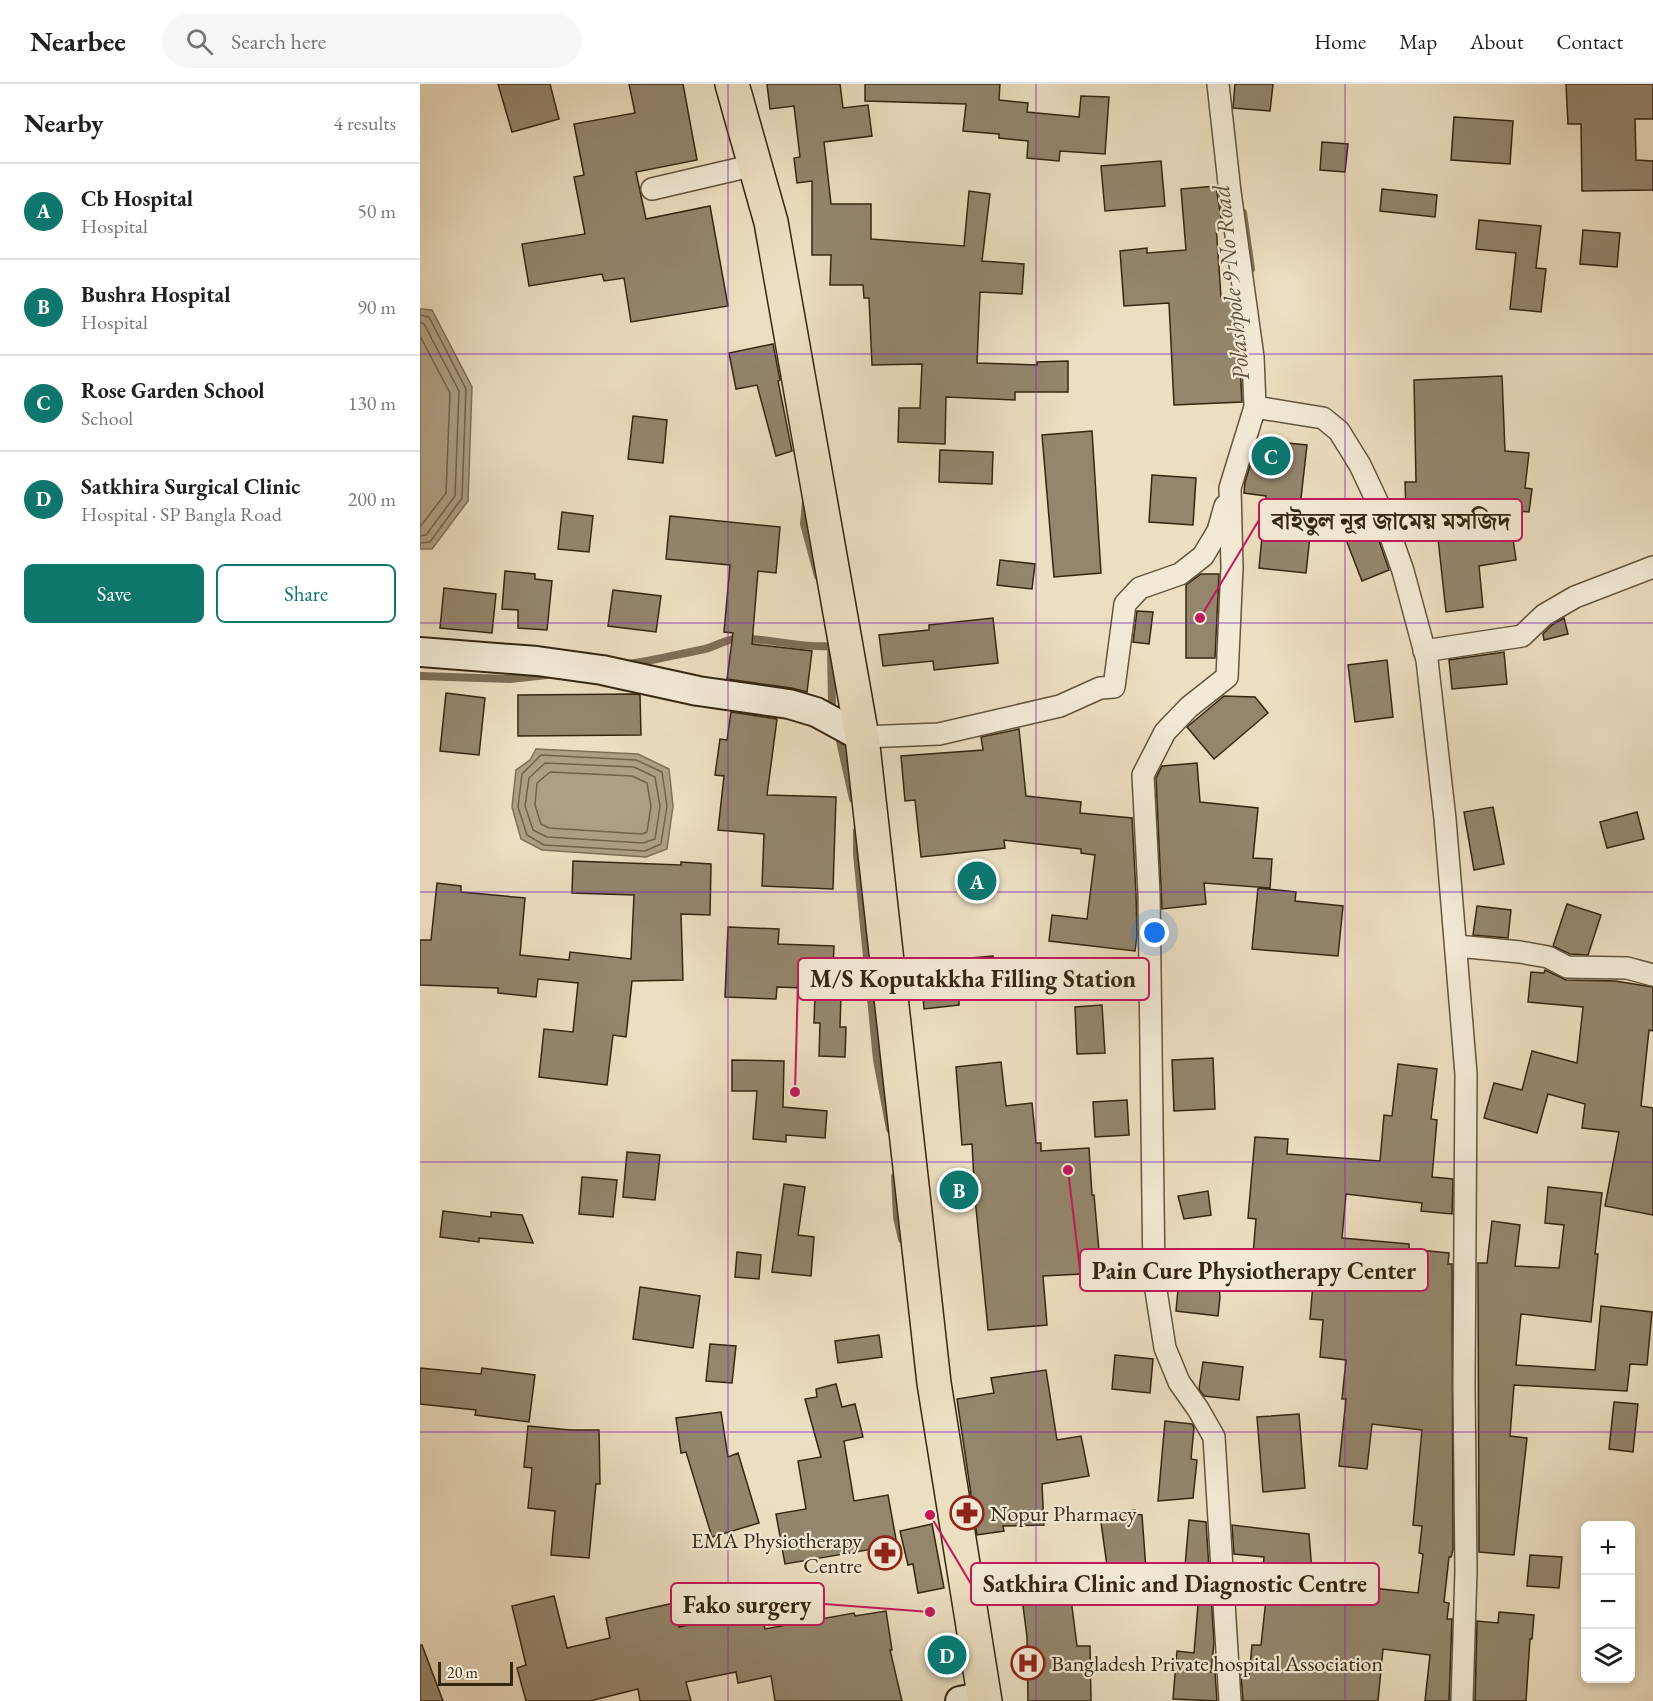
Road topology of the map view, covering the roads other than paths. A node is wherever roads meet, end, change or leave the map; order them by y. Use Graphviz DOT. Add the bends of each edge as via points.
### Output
graph roads {
  1 [pos="732,84"];
  2 [pos="1218,84"];
  3 [pos="755,165"];
  4 [pos="651,189"];
  5 [pos="1255,407"];
  6 [pos="1230,488"];
  7 [pos="1653,567"];
  8 [pos="1424,651"];
  9 [pos="420,652"];
  10 [pos="862,737"];
  11 [pos="1456,946"];
  12 [pos="1653,975"];
  13 [pos="977,1699"];
  14 [pos="1230,1701"];
  15 [pos="1462,1701"];
  1 -- 3 [label="highway"];
  2 -- 5 [label="street" via="1253,357"];
  3 -- 4 [label="street"];
  3 -- 10 [label="highway" via="771,222"];
  5 -- 6 [label="street"];
  5 -- 8 [label="street" via="1323,418 1339,431 1383,514"];
  6 -- 10 [label="street" via="1218,531 1203,556 1180,574 1140,588 1125,604 1114,687 1100,688 1060,706 939,734"];
  6 -- 14 [label="street" via="1232,567 1227,677 1164,732 1143,775 1149,894 1154,1278 1165,1348 1179,1382 1214,1437"];
  7 -- 8 [label="street" via="1575,597 1544,615 1522,636"];
  8 -- 11 [label="street" via="1439,755"];
  9 -- 10 [label="main road" via="602,670 698,691 789,704 816,712"];
  10 -- 13 [label="highway" via="934,1383"];
  11 -- 12 [label="street" via="1548,957 1567,967 1627,968"];
  11 -- 15 [label="street" via="1466,1074 1466,1571"];
}
